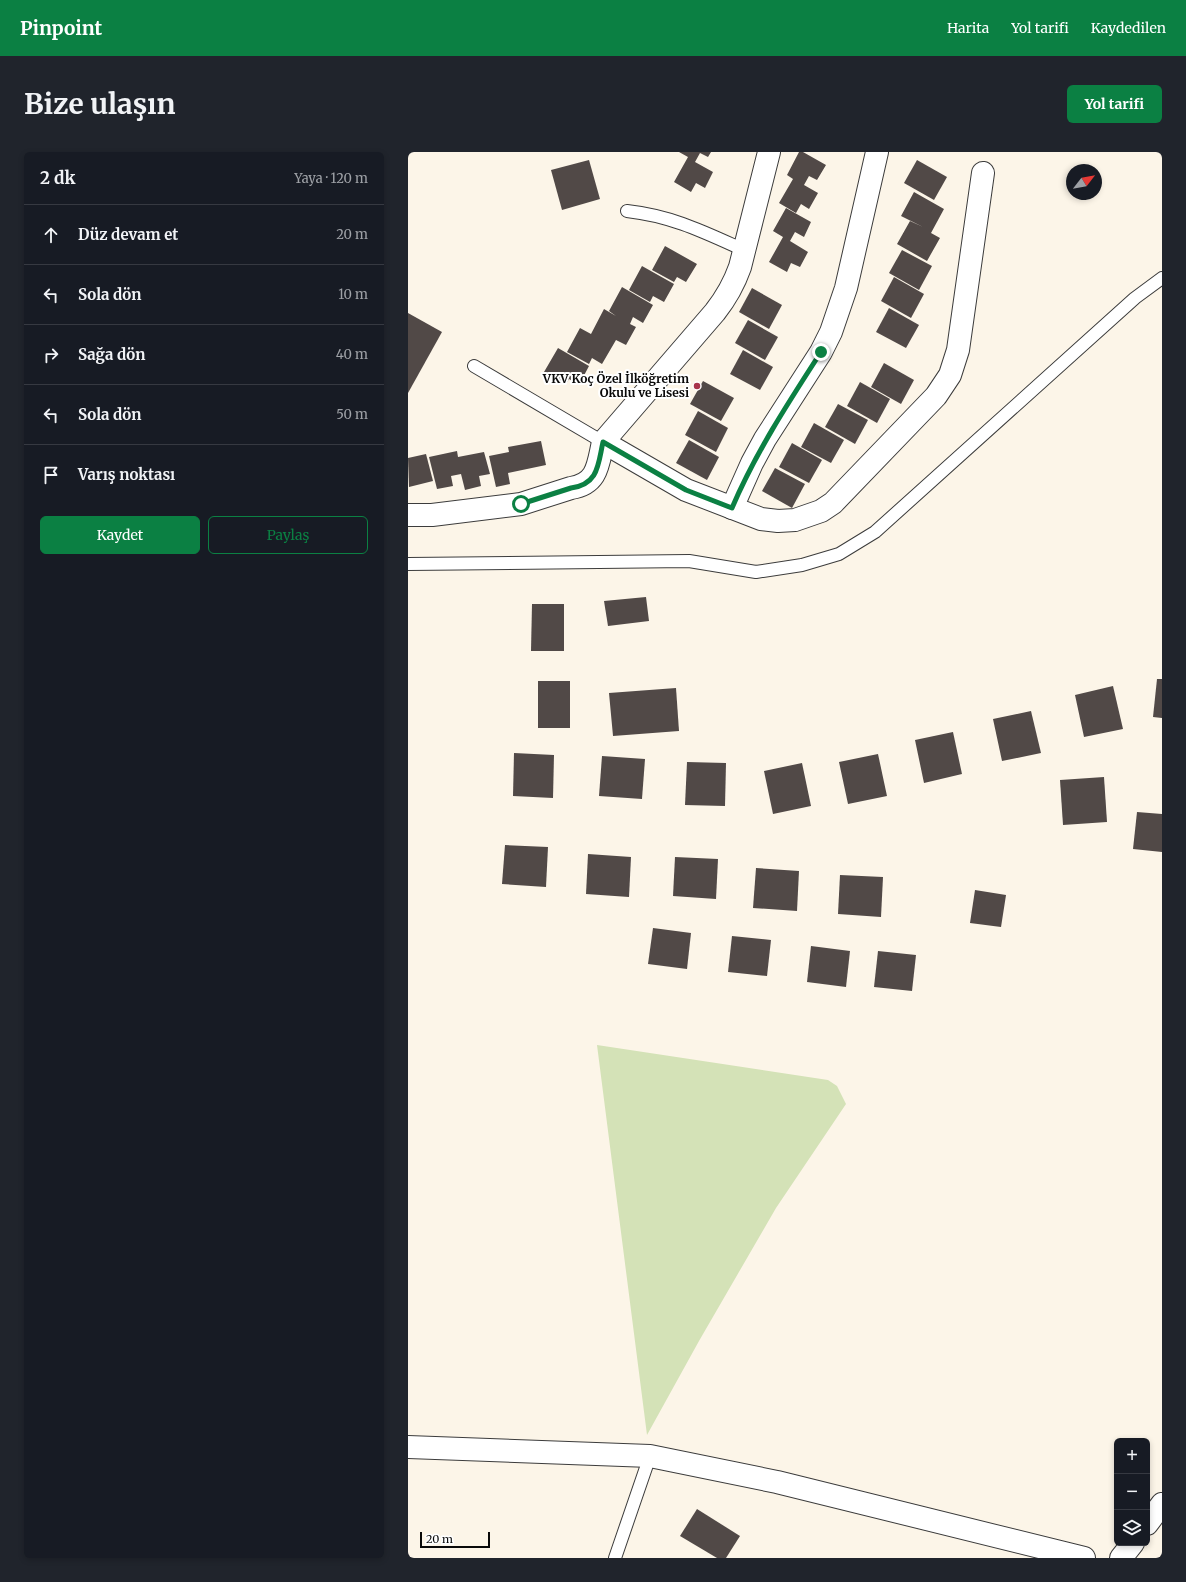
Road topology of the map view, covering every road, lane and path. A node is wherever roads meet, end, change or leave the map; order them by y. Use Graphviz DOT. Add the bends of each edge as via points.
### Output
graph roads {
  1 [pos="768,152"];
  2 [pos="877,152"];
  3 [pos="983,173"];
  4 [pos="627,210"];
  5 [pos="744,250"];
  6 [pos="1162,278"];
  7 [pos="474,366"];
  8 [pos="603,442"];
  9 [pos="732,508"];
  10 [pos="408,515"];
  11 [pos="408,564"];
  12 [pos="408,1447"];
  13 [pos="650,1456"];
  14 [pos="1162,1504"];
  15 [pos="1150,1520"];
  16 [pos="1131,1546"];
  17 [pos="615,1558"];
  18 [pos="1084,1558"];
  19 [pos="1121,1558"];
  1 -- 5 [label="street"];
  2 -- 9 [label="street" via="846,288 831,332 755,457"];
  3 -- 9 [label="street" via="958,350 944,386 838,498 821,511 795,520 778,521 761,519"];
  4 -- 5 [label="lane" via="684,224"];
  5 -- 8 [label="street" via="740,267 726,298"];
  6 -- 11 [label="lane" via="1135,298 874,532 839,554 802,565 756,572 689,561"];
  7 -- 8 [label="lane"];
  8 -- 9 [label="street" via="686,490"];
  8 -- 10 [label="street" via="595,474 578,487 521,504 432,515"];
  12 -- 13 [label="street"];
  13 -- 17 [label="lane"];
  13 -- 18 [label="street" via="776,1482"];
  14 -- 15 [label="street"];
  16 -- 19 [label="street"];
}
